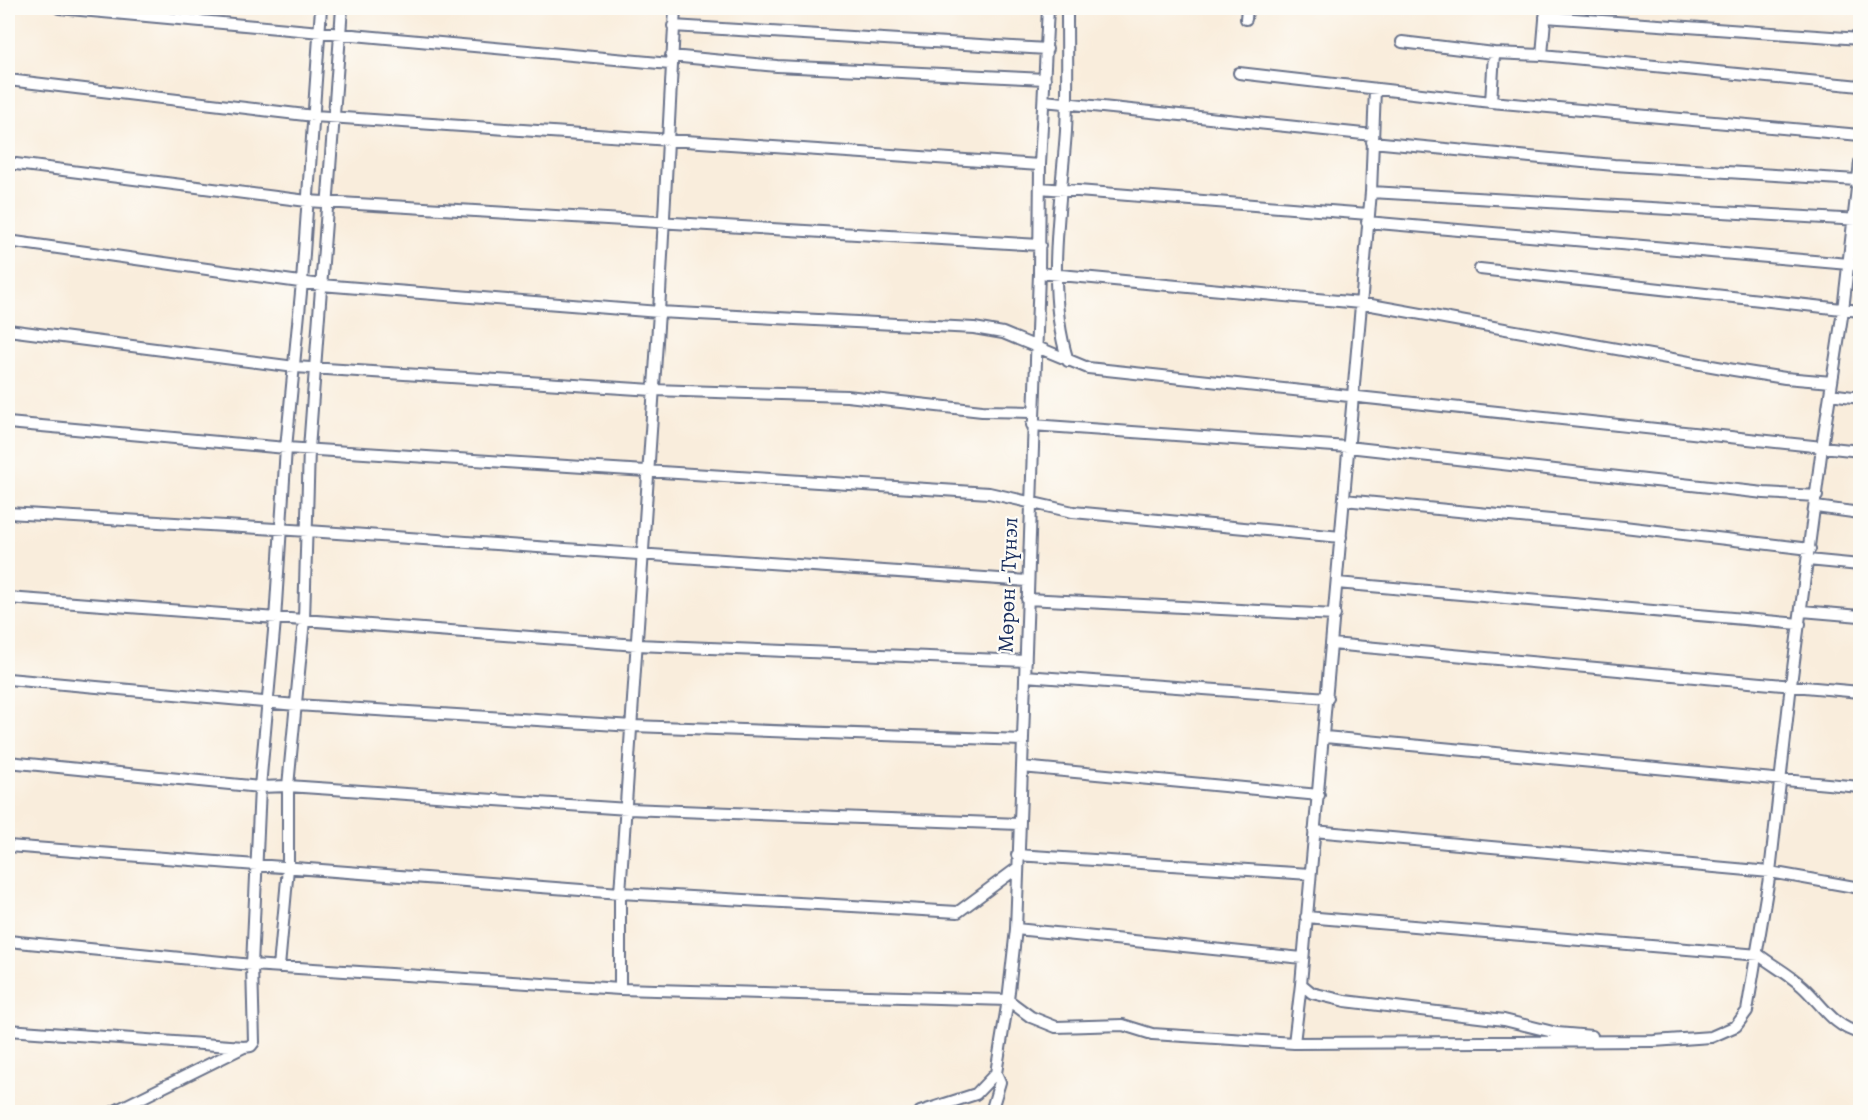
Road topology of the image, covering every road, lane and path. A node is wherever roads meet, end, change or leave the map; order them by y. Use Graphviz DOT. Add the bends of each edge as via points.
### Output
graph roads {
  1 [pos="59,8"];
  2 [pos="321,8"];
  3 [pos="342,8"];
  4 [pos="675,8"];
  5 [pos="1048,8"];
  6 [pos="1067,8"];
  7 [pos="1545,12"];
  8 [pos="673,26"];
  9 [pos="320,33"];
  10 [pos="342,34"];
  11 [pos="1860,39"];
  12 [pos="1402,42"];
  13 [pos="1047,49"];
  14 [pos="1494,53"];
  15 [pos="1542,55"];
  16 [pos="671,60"];
  17 [pos="1239,73"];
  18 [pos="1045,79"];
  19 [pos="8,80"];
  20 [pos="1860,86"];
  21 [pos="1375,89"];
  22 [pos="1044,100"];
  23 [pos="1491,102"];
  24 [pos="1067,103"];
  25 [pos="314,116"];
  26 [pos="336,117"];
  27 [pos="1860,135"];
  28 [pos="669,138"];
  29 [pos="1373,138"];
  30 [pos="1860,162"];
  31 [pos="8,163"];
  32 [pos="1040,165"];
  33 [pos="1857,180"];
  34 [pos="1040,188"];
  35 [pos="1062,189"];
  36 [pos="1371,192"];
  37 [pos="329,200"];
  38 [pos="307,201"];
  39 [pos="1367,218"];
  40 [pos="664,220"];
  41 [pos="1856,220"];
  42 [pos="8,242"];
  43 [pos="1040,245"];
  44 [pos="1848,265"];
  45 [pos="1860,265"];
  46 [pos="1480,269"];
  47 [pos="1040,273"];
  48 [pos="1057,275"];
  49 [pos="302,282"];
  50 [pos="321,285"];
  51 [pos="1360,303"];
  52 [pos="1843,310"];
  53 [pos="1860,311"];
  54 [pos="659,312"];
  55 [pos="8,330"];
  56 [pos="1036,346"];
  57 [pos="1068,361"];
  58 [pos="295,366"];
  59 [pos="316,368"];
  60 [pos="1832,382"];
  61 [pos="653,390"];
  62 [pos="1830,394"];
  63 [pos="1352,398"];
  64 [pos="1860,398"];
  65 [pos="1033,412"];
  66 [pos="8,423"];
  67 [pos="1032,425"];
  68 [pos="1348,447"];
  69 [pos="1822,447"];
  70 [pos="286,448"];
  71 [pos="309,449"];
  72 [pos="1860,451"];
  73 [pos="648,470"];
  74 [pos="1344,500"];
  75 [pos="1030,502"];
  76 [pos="1816,502"];
  77 [pos="8,513"];
  78 [pos="1860,513"];
  79 [pos="279,529"];
  80 [pos="308,531"];
  81 [pos="1341,537"];
  82 [pos="643,553"];
  83 [pos="1809,554"];
  84 [pos="1860,566"];
  85 [pos="1027,580"];
  86 [pos="1337,583"];
  87 [pos="8,598"];
  88 [pos="1027,599"];
  89 [pos="1802,611"];
  90 [pos="1335,615"];
  91 [pos="1860,616"];
  92 [pos="275,620"];
  93 [pos="304,620"];
  94 [pos="1800,624"];
  95 [pos="1332,644"];
  96 [pos="637,645"];
  97 [pos="1026,661"];
  98 [pos="1025,676"];
  99 [pos="8,679"];
  100 [pos="1791,684"];
  101 [pos="1860,692"];
  102 [pos="1328,698"];
  103 [pos="269,702"];
  104 [pos="296,705"];
  105 [pos="633,726"];
  106 [pos="1325,737"];
  107 [pos="1023,740"];
  108 [pos="8,762"];
  109 [pos="1022,767"];
  110 [pos="1780,779"];
  111 [pos="288,786"];
  112 [pos="260,787"];
  113 [pos="1860,787"];
  114 [pos="1319,795"];
  115 [pos="628,809"];
  116 [pos="1019,824"];
  117 [pos="1314,831"];
  118 [pos="8,846"];
  119 [pos="1017,855"];
  120 [pos="258,866"];
  121 [pos="288,868"];
  122 [pos="1016,869"];
  123 [pos="1770,872"];
  124 [pos="1310,874"];
  125 [pos="1860,888"];
  126 [pos="620,893"];
  127 [pos="1306,916"];
  128 [pos="1016,929"];
  129 [pos="8,941"];
  130 [pos="1758,955"];
  131 [pos="1302,958"];
  132 [pos="252,965"];
  133 [pos="279,967"];
  134 [pos="1301,984"];
  135 [pos="620,989"];
  136 [pos="1008,1000"];
  137 [pos="8,1030"];
  138 [pos="1860,1033"];
  139 [pos="1654,1041"];
  140 [pos="1294,1043"];
  141 [pos="244,1047"];
  142 [pos="996,1073"];
  143 [pos="113,1113"];
  144 [pos="920,1113"];
  145 [pos="991,1113"];
  1 -- 9 [label="street"];
  2 -- 9 [label="street"];
  3 -- 10 [label="street"];
  4 -- 8 [label="street"];
  5 -- 13 [label="street, Мөрөн - Түнэл"];
  6 -- 24 [label="street"];
  7 -- 11 [label="street"];
  7 -- 15 [label="street"];
  8 -- 13 [label="street"];
  8 -- 16 [label="street"];
  9 -- 10 [label="street"];
  9 -- 25 [label="street"];
  10 -- 16 [label="street"];
  10 -- 26 [label="street"];
  12 -- 14 [label="street"];
  13 -- 18 [label="street, Мөрөн - Түнэл"];
  14 -- 15 [label="street"];
  14 -- 23 [label="street"];
  15 -- 20 [label="street"];
  16 -- 18 [label="street"];
  16 -- 28 [label="street"];
  17 -- 21 [label="street"];
  18 -- 22 [label="street, Мөрөн - Түнэл"];
  19 -- 25 [label="street"];
  21 -- 23 [label="street"];
  21 -- 29 [label="street"];
  22 -- 24 [label="street"];
  22 -- 32 [label="street, Мөрөн - Түнэл"];
  23 -- 27 [label="street"];
  24 -- 29 [label="street"];
  24 -- 35 [label="street"];
  25 -- 26 [label="street"];
  25 -- 38 [label="street"];
  26 -- 28 [label="street"];
  26 -- 37 [label="street"];
  28 -- 32 [label="street"];
  28 -- 40 [label="street"];
  29 -- 33 [label="street" via="1614,165"];
  29 -- 36 [label="street"];
  30 -- 33 [label="street"];
  31 -- 38 [label="street"];
  32 -- 34 [label="street, Мөрөн - Түнэл"];
  33 -- 41 [label="street"];
  34 -- 35 [label="street"];
  34 -- 43 [label="street, Мөрөн - Түнэл"];
  35 -- 39 [label="street"];
  35 -- 48 [label="street"];
  36 -- 39 [label="street"];
  36 -- 41 [label="street"];
  37 -- 38 [label="street"];
  37 -- 40 [label="street"];
  37 -- 50 [label="street"];
  38 -- 49 [label="street"];
  39 -- 44 [label="street"];
  39 -- 51 [label="street"];
  40 -- 43 [label="street"];
  40 -- 54 [label="street"];
  41 -- 44 [label="street"];
  42 -- 49 [label="street"];
  43 -- 47 [label="street, Мөрөн - Түнэл"];
  44 -- 45 [label="street"];
  44 -- 52 [label="street"];
  46 -- 52 [label="street"];
  47 -- 48 [label="street"];
  47 -- 56 [label="street, Мөрөн - Түнэл"];
  48 -- 51 [label="street"];
  48 -- 57 [label="street" via="1060,335"];
  49 -- 50 [label="street"];
  49 -- 58 [label="street"];
  50 -- 54 [label="street"];
  50 -- 59 [label="street"];
  51 -- 60 [label="street" via="1734,370"];
  51 -- 63 [label="street"];
  52 -- 53 [label="street"];
  52 -- 60 [label="street"];
  54 -- 56 [label="street" via="974,328 1003,333"];
  54 -- 61 [label="street"];
  55 -- 58 [label="street"];
  56 -- 57 [label="street"];
  56 -- 65 [label="street, Мөрөн - Түнэл"];
  57 -- 63 [label="street" via="1088,368"];
  58 -- 59 [label="street"];
  58 -- 70 [label="street"];
  59 -- 61 [label="street"];
  59 -- 71 [label="street"];
  60 -- 62 [label="street"];
  61 -- 65 [label="street" via="847,396 982,411"];
  61 -- 73 [label="street"];
  62 -- 64 [label="street"];
  62 -- 69 [label="street"];
  63 -- 68 [label="street"];
  63 -- 69 [label="street"];
  65 -- 67 [label="street, Мөрөн - Түнэл"];
  66 -- 70 [label="street"];
  67 -- 68 [label="street"];
  67 -- 75 [label="street, Мөрөн - Түнэл"];
  68 -- 74 [label="street"];
  68 -- 76 [label="street"];
  69 -- 72 [label="street"];
  69 -- 76 [label="street"];
  70 -- 71 [label="street"];
  70 -- 79 [label="street"];
  71 -- 73 [label="street"];
  71 -- 80 [label="street"];
  73 -- 75 [label="street" via="989,493"];
  73 -- 82 [label="street"];
  74 -- 81 [label="street"];
  74 -- 83 [label="street" via="1624,527"];
  75 -- 81 [label="street" via="1073,512"];
  75 -- 85 [label="street, Мөрөн - Түнэл"];
  76 -- 78 [label="street"];
  76 -- 83 [label="street"];
  77 -- 79 [label="street"];
  79 -- 80 [label="street"];
  79 -- 92 [label="street"];
  80 -- 82 [label="street"];
  80 -- 93 [label="street"];
  81 -- 86 [label="street"];
  82 -- 85 [label="street"];
  82 -- 96 [label="street"];
  83 -- 84 [label="street"];
  83 -- 89 [label="street"];
  85 -- 88 [label="street, Мөрөн - Түнэл"];
  86 -- 90 [label="street"];
  86 -- 94 [label="street"];
  87 -- 92 [label="street"];
  88 -- 90 [label="street"];
  88 -- 97 [label="street, Мөрөн - Түнэл"];
  89 -- 91 [label="street"];
  89 -- 94 [label="street"];
  90 -- 95 [label="street"];
  92 -- 93 [label="street"];
  92 -- 103 [label="street"];
  93 -- 96 [label="street"];
  93 -- 104 [label="street"];
  94 -- 100 [label="street"];
  95 -- 100 [label="street"];
  95 -- 102 [label="street"];
  96 -- 97 [label="street"];
  96 -- 105 [label="street"];
  97 -- 98 [label="street, Мөрөн - Түнэл"];
  98 -- 102 [label="street"];
  98 -- 107 [label="street, Мөрөн - Түнэл"];
  99 -- 103 [label="street"];
  100 -- 101 [label="street"];
  100 -- 110 [label="street"];
  102 -- 106 [label="street"];
  103 -- 104 [label="street"];
  103 -- 112 [label="street"];
  104 -- 105 [label="street"];
  104 -- 111 [label="street"];
  105 -- 107 [label="street"];
  105 -- 115 [label="street"];
  106 -- 110 [label="street"];
  106 -- 114 [label="street"];
  107 -- 109 [label="street, Мөрөн - Түнэл"];
  108 -- 112 [label="street"];
  109 -- 114 [label="street"];
  109 -- 116 [label="street, Мөрөн - Түнэл"];
  110 -- 113 [label="street"];
  110 -- 123 [label="street"];
  111 -- 112 [label="street"];
  111 -- 115 [label="street"];
  111 -- 121 [label="street"];
  112 -- 120 [label="street"];
  114 -- 117 [label="street"];
  115 -- 116 [label="street"];
  115 -- 126 [label="street"];
  116 -- 119 [label="street, Мөрөн - Түнэл"];
  117 -- 123 [label="street"];
  117 -- 124 [label="street"];
  118 -- 120 [label="street"];
  119 -- 122 [label="street, Мөрөн - Түнэл"];
  119 -- 124 [label="street"];
  120 -- 121 [label="street"];
  120 -- 132 [label="street"];
  121 -- 126 [label="street"];
  121 -- 133 [label="street"];
  122 -- 126 [label="street" via="958,912"];
  122 -- 128 [label="street, Мөрөн - Түнэл"];
  123 -- 125 [label="street"];
  123 -- 130 [label="street"];
  124 -- 127 [label="street"];
  126 -- 135 [label="street"];
  127 -- 130 [label="street"];
  127 -- 131 [label="street"];
  128 -- 131 [label="street"];
  128 -- 136 [label="street, Мөрөн - Түнэл"];
  129 -- 132 [label="street"];
  130 -- 138 [label="street" via="1802,986 1828,1015"];
  130 -- 139 [label="street" via="1747,1011 1736,1026 1711,1037"];
  131 -- 134 [label="street"];
  132 -- 133 [label="street"];
  132 -- 141 [label="street" via="254,1042"];
  133 -- 135 [label="street"];
  134 -- 139 [label="street" via="1312,993 1344,1001 1504,1020 1557,1033"];
  134 -- 140 [label="street"];
  135 -- 136 [label="street"];
  136 -- 140 [label="street" via="1031,1017 1056,1027 1123,1025 1152,1034"];
  136 -- 142 [label="street, Мөрөн - Түнэл"];
  137 -- 141 [label="street"];
  139 -- 140 [label="street"];
  141 -- 143 [label="street"];
  142 -- 144 [label="street" via="976,1094"];
  142 -- 145 [label="street, Мөрөн - Түнэл" via="1000,1082"];
}
